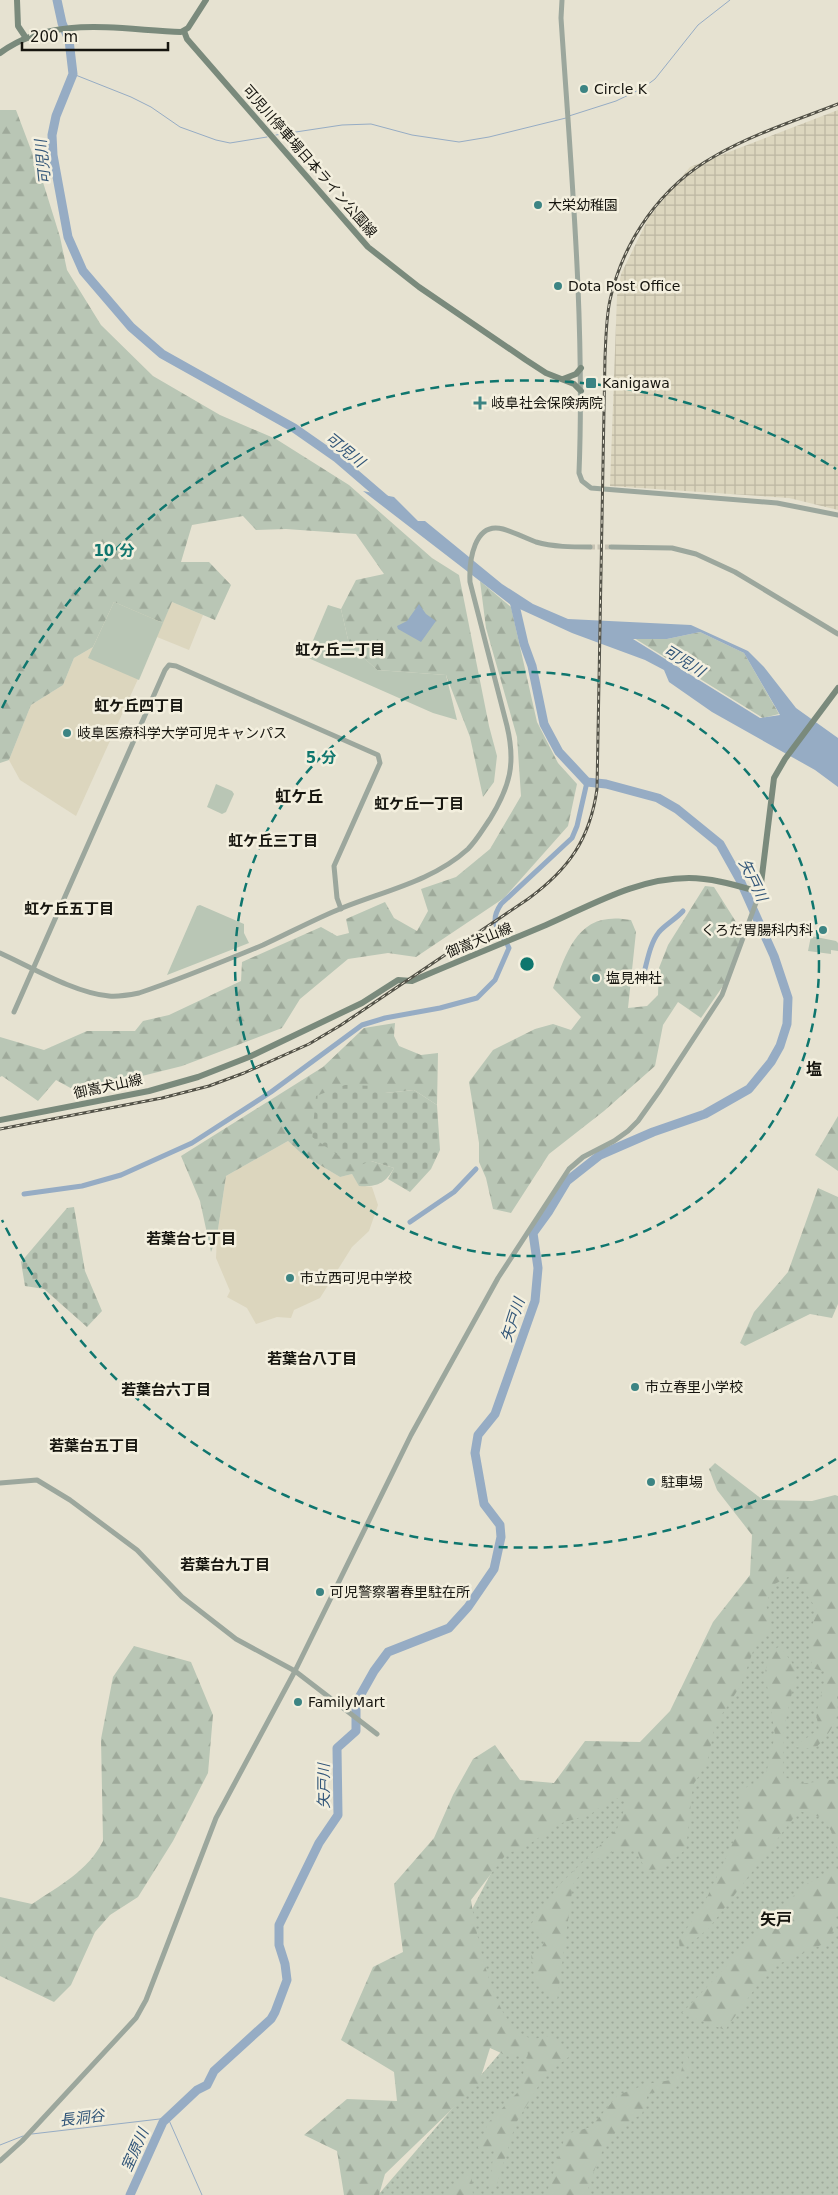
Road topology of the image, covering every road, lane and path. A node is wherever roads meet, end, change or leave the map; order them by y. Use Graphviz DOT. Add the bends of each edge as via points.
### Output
graph roads {
  1 [pos="17,0"];
  2 [pos="206,0"];
  3 [pos="562,0"];
  4 [pos="184,31"];
  5 [pos="26,38"];
  6 [pos="0,53"];
  7 [pos="581,368"];
  8 [pos="563,379"];
  9 [pos="581,391"];
  10 [pos="838,515"];
  11 [pos="590,547"];
  12 [pos="611,547"];
  13 [pos="838,634"];
  14 [pos="838,688"];
  15 [pos="760,892"];
  16 [pos="341,909"];
  17 [pos="0,953"];
  18 [pos="33,968"];
  19 [pos="14,1012"];
  20 [pos="0,1120"];
  21 [pos="0,1484"];
  22 [pos="296,1671"];
  23 [pos="377,1734"];
  24 [pos="0,2162"];
  1 -- 5 [label="main road" via="18,26"];
  2 -- 4 [label="main road"];
  3 -- 7 [label="street"];
  4 -- 5 [label="main road" via="74,27"];
  4 -- 8 [label="main road, 可児川停車場日本ライン公園線" via="368,247 419,287 526,360"];
  5 -- 6 [label="main road"];
  7 -- 8 [label="main road" via="576,374"];
  7 -- 9 [label="street"];
  8 -- 9 [label="main road, 可児川停車場日本ライン公園線"];
  9 -- 10 [label="street" via="579,473 585,486 777,503"];
  11 -- 16 [label="street" via="538,542 503,528 491,528 479,537 472,553 470,570 474,600 511,743 509,781 476,840 444,866 427,876"];
  12 -- 13 [label="street" via="672,548 696,554 735,572"];
  14 -- 15 [label="main road" via="774,778"];
  15 -- 20 [label="main road, 御嵩犬山線" via="690,878 643,884 412,981 398,980 353,1007 249,1057 198,1077 149,1091"];
  15 -- 22 [label="street" via="722,995 644,1112 628,1131 583,1157 569,1169 498,1278 411,1435"];
  16 -- 18 [label="street" via="140,993 119,997 97,994"];
  16 -- 18 [label="street" via="334,866 380,763 378,756 169,665 164,670"];
  17 -- 18 [label="street"];
  18 -- 19 [label="street"];
  21 -- 22 [label="street" via="37,1480 70,1500 137,1550 182,1597 236,1639"];
  22 -- 23 [label="street"];
  22 -- 24 [label="street" via="209,1832 146,2000 136,2018"];
}
